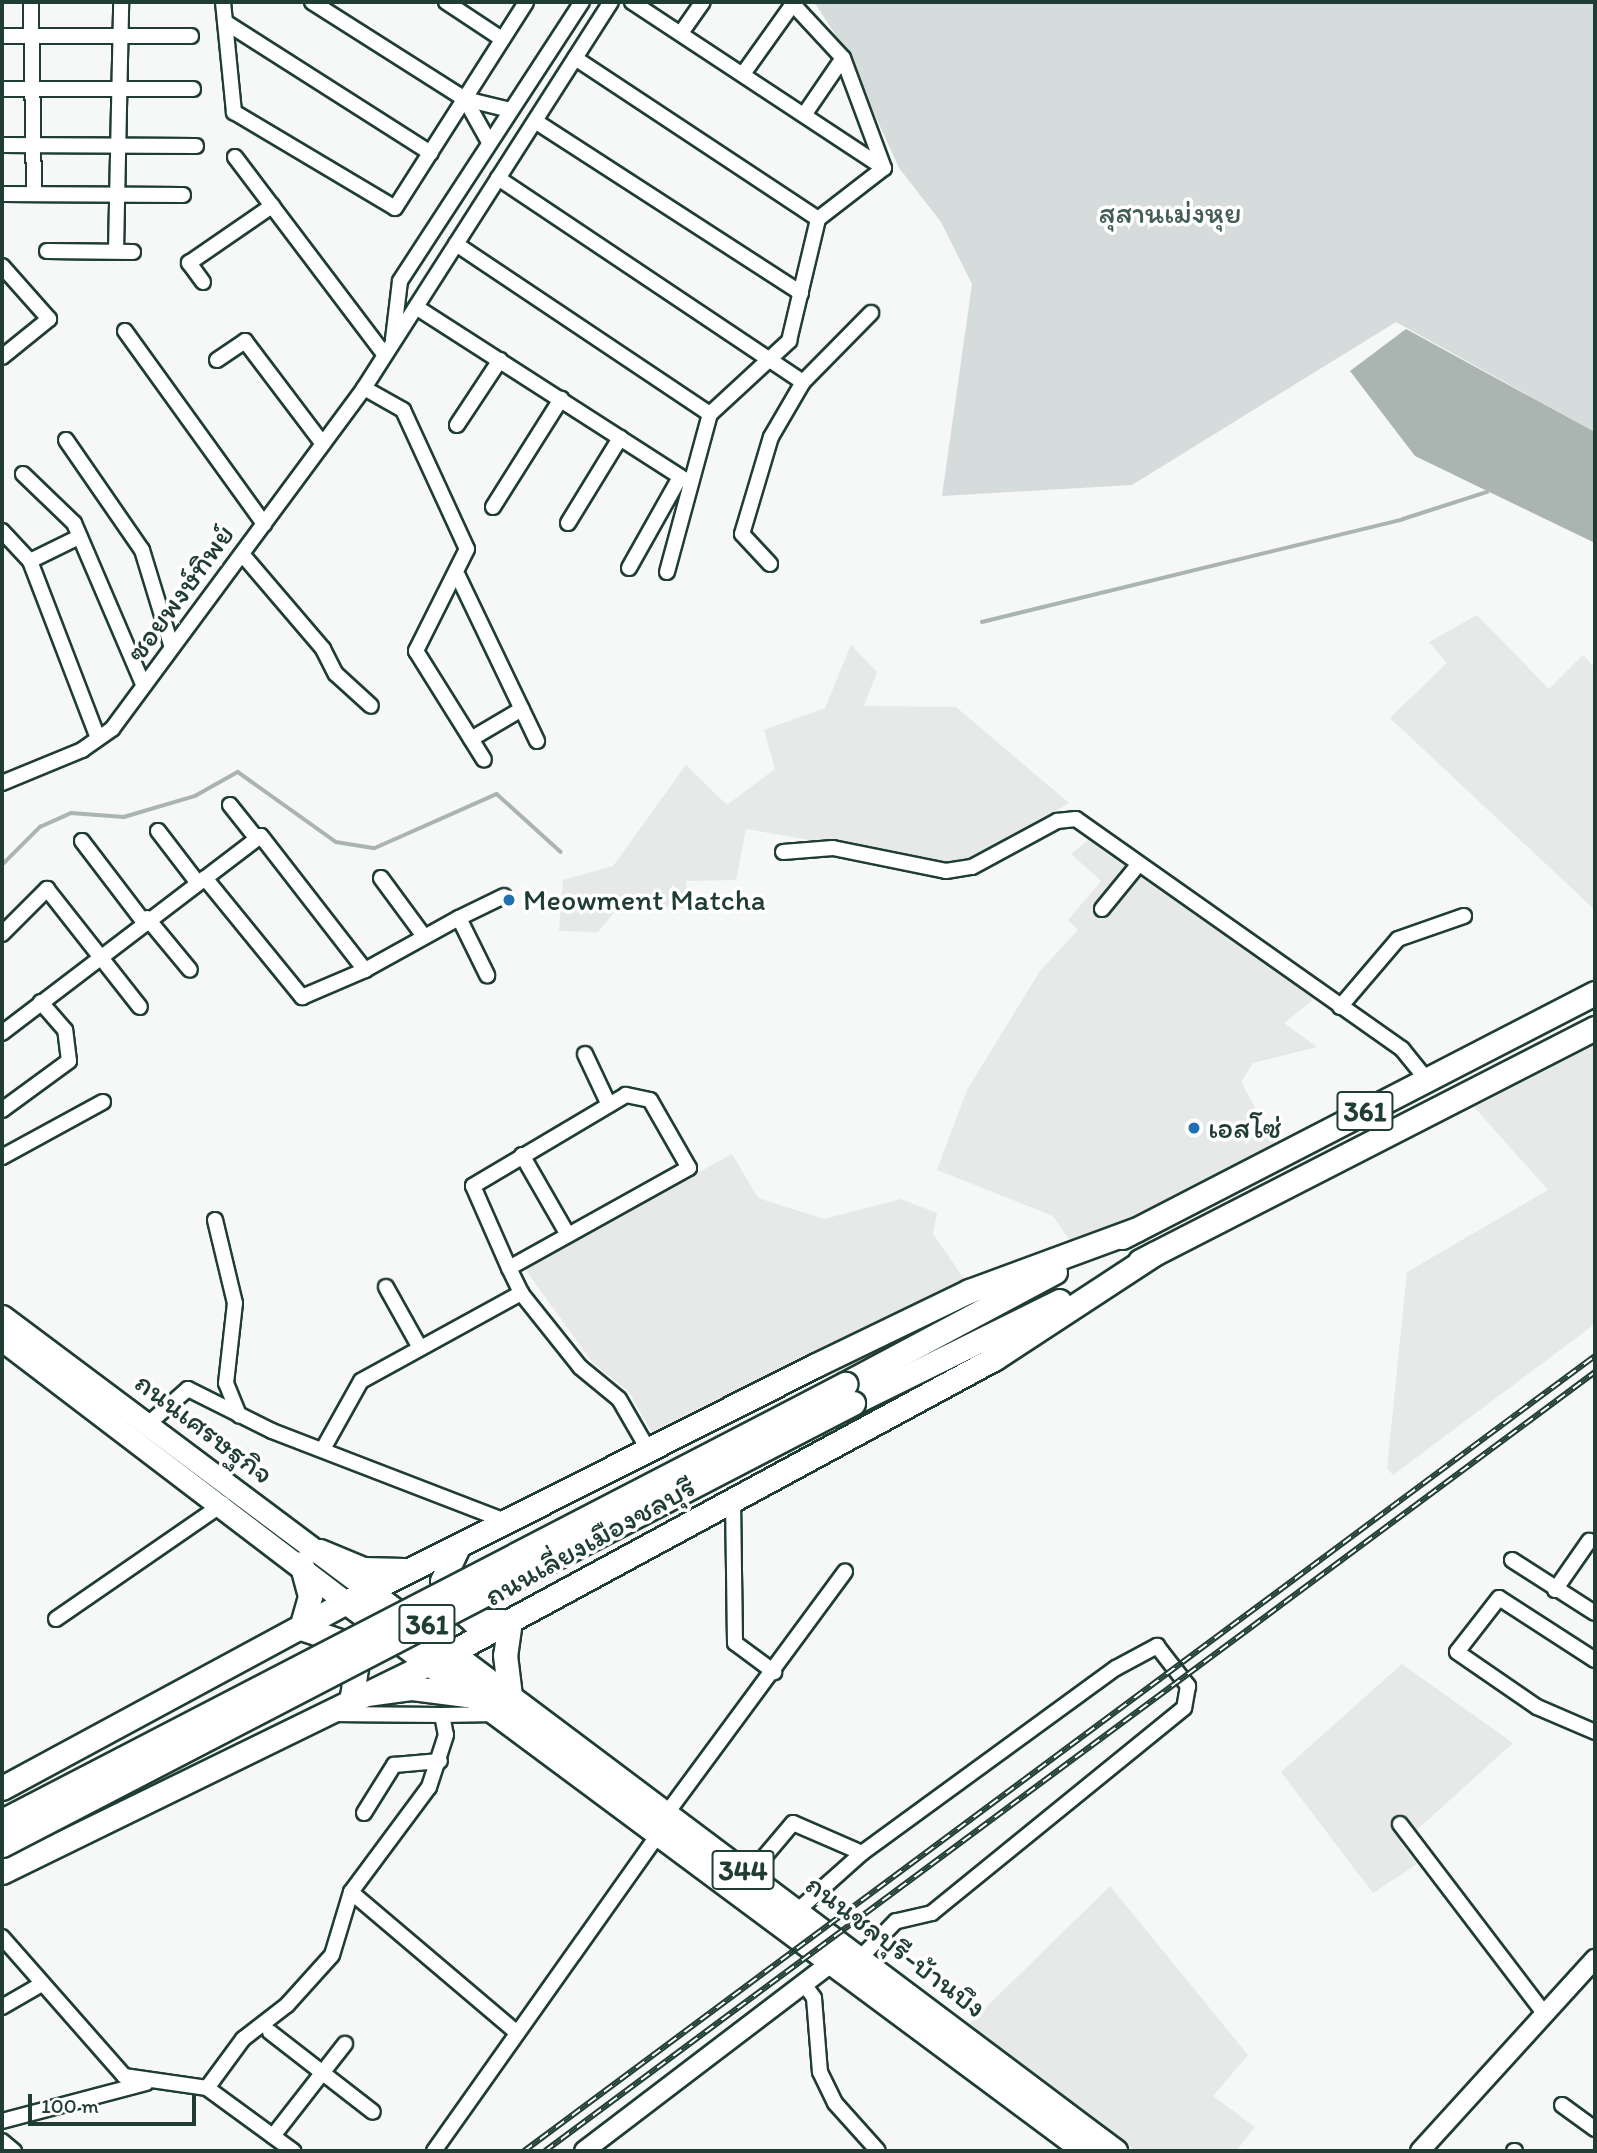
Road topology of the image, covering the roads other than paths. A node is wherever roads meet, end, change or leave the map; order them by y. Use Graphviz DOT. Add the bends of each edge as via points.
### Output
graph roads {
  1 [pos="31,2"];
  2 [pos="121,2"];
  3 [pos="223,2"];
  4 [pos="312,2"];
  5 [pos="446,2"];
  6 [pos="526,2"];
  7 [pos="582,2"];
  8 [pos="611,2"];
  9 [pos="632,2"];
  10 [pos="703,2"];
  11 [pos="792,3"];
  12 [pos="225,22"];
  13 [pos="681,33"];
  14 [pos="2,36"];
  15 [pos="32,36"];
  16 [pos="191,36"];
  17 [pos="121,37"];
  18 [pos="502,39"];
  19 [pos="575,58"];
  20 [pos="843,58"];
  21 [pos="743,74"];
  22 [pos="2,89"];
  23 [pos="33,89"];
  24 [pos="193,89"];
  25 [pos="120,90"];
  26 [pos="465,99"];
  27 [pos="510,110"];
  28 [pos="804,115"];
  29 [pos="535,121"];
  30 [pos="489,142"];
  31 [pos="2,145"];
  32 [pos="33,145"];
  33 [pos="118,145"];
  34 [pos="196,146"];
  35 [pos="431,153"];
  36 [pos="235,158"];
  37 [pos="884,168"];
  38 [pos="498,178"];
  39 [pos="34,192"];
  40 [pos="2,194"];
  41 [pos="117,194"];
  42 [pos="183,195"];
  43 [pos="272,206"];
  44 [pos="818,219"];
  45 [pos="456,244"];
  46 [pos="47,251"];
  47 [pos="116,251"];
  48 [pos="133,252"];
  49 [pos="2,266"];
  50 [pos="203,282"];
  51 [pos="801,293"];
  52 [pos="416,307"];
  53 [pos="871,313"];
  54 [pos="125,331"];
  55 [pos="388,349"];
  56 [pos="2,357"];
  57 [pos="500,359"];
  58 [pos="763,359"];
  59 [pos="217,360"];
  60 [pos="803,382"];
  61 [pos="364,388"];
  62 [pos="561,399"];
  63 [pos="710,414"];
  64 [pos="457,425"];
  65 [pos="620,438"];
  66 [pos="66,440"];
  67 [pos="323,444"];
  68 [pos="23,474"];
  69 [pos="685,479"];
  70 [pos="493,507"];
  71 [pos="568,523"];
  72 [pos="264,524"];
  73 [pos="2,531"];
  74 [pos="79,537"];
  75 [pos="242,554"];
  76 [pos="30,561"];
  77 [pos="770,564"];
  78 [pos="629,568"];
  79 [pos="667,572"];
  80 [pos="458,576"];
  81 [pos="172,648"];
  82 [pos="144,687"];
  83 [pos="371,706"];
  84 [pos="522,709"];
  85 [pos="98,738"];
  86 [pos="471,739"];
  87 [pos="537,741"];
  88 [pos="484,760"];
  89 [pos="2,783"];
  90 [pos="230,805"];
  91 [pos="158,831"];
  92 [pos="257,839"];
  93 [pos="82,841"];
  94 [pos="783,852"];
  95 [pos="1138,864"];
  96 [pos="381,878"];
  97 [pos="201,880"];
  98 [pos="504,895"];
  99 [pos="1102,909"];
  100 [pos="1464,916"];
  101 [pos="459,918"];
  102 [pos="145,920"];
  103 [pos="2,934"];
  104 [pos="423,935"];
  105 [pos="100,960"];
  106 [pos="190,970"];
  107 [pos="365,970"];
  108 [pos="487,975"];
  109 [pos="1595,993"];
  110 [pos="41,1002"];
  111 [pos="140,1007"];
  112 [pos="1340,1007"];
  113 [pos="1595,1028"];
  114 [pos="2,1033"];
  115 [pos="585,1054"];
  116 [pos="1427,1080"];
  117 [pos="103,1102"];
  118 [pos="609,1105"];
  119 [pos="2,1110"];
  120 [pos="522,1155"];
  121 [pos="2,1157"];
  122 [pos="215,1220"];
  123 [pos="1135,1230"];
  124 [pos="568,1235"];
  125 [pos="1154,1254"];
  126 [pos="509,1268"];
  127 [pos="386,1287"];
  128 [pos="521,1293"];
  129 [pos="2,1316"];
  130 [pos="2,1340"];
  131 [pos="419,1346"];
  132 [pos="40,1356"];
  133 [pos="849,1393"];
  134 [pos="239,1415"];
  135 [pos="148,1424"];
  136 [pos="323,1449"];
  137 [pos="649,1451"];
  138 [pos="733,1499"];
  139 [pos="223,1504"];
  140 [pos="509,1523"];
  141 [pos="1589,1541"];
  142 [pos="457,1549"];
  143 [pos="310,1557"];
  144 [pos="1512,1560"];
  145 [pos="424,1565"];
  146 [pos="845,1572"];
  147 [pos="1555,1590"];
  148 [pos="369,1591"];
  149 [pos="346,1602"];
  150 [pos="1595,1613"];
  151 [pos="56,1619"];
  152 [pos="510,1620"];
  153 [pos="300,1628"];
  154 [pos="452,1652"];
  155 [pos="1595,1660"];
  156 [pos="430,1664"];
  157 [pos="774,1672"];
  158 [pos="352,1696"];
  159 [pos="473,1697"];
  160 [pos="504,1705"];
  161 [pos="316,1714"];
  162 [pos="442,1715"];
  163 [pos="1595,1732"];
  164 [pos="440,1761"];
  165 [pos="2,1788"];
  166 [pos="364,1813"];
  167 [pos="2,1821"];
  168 [pos="663,1823"];
  169 [pos="1400,1824"];
  170 [pos="2,1845"];
  171 [pos="862,1853"];
  172 [pos="2,1872"];
  173 [pos="749,1875"];
  174 [pos="351,1892"];
  175 [pos="797,1911"];
  176 [pos="2,1937"];
  177 [pos="860,1958"];
  178 [pos="1595,1959"];
  179 [pos="832,1962"];
  180 [pos="804,1984"];
  181 [pos="40,1985"];
  182 [pos="2,2007"];
  183 [pos="1545,2014"];
  184 [pos="270,2032"];
  185 [pos="517,2033"];
  186 [pos="345,2044"];
  187 [pos="322,2073"];
  188 [pos="146,2083"];
  189 [pos="206,2088"];
  190 [pos="1562,2105"];
  191 [pos="373,2112"];
  192 [pos="2,2121"];
  193 [pos="1595,2129"];
  194 [pos="273,2136"];
  195 [pos="2,2141"];
  196 [pos="14,2151"];
  197 [pos="293,2151"];
  198 [pos="434,2151"];
  199 [pos="583,2151"];
  200 [pos="878,2151"];
  201 [pos="1085,2151"];
  202 [pos="1115,2151"];
  203 [pos="1420,2151"];
  1 -- 15 [label="street"];
  2 -- 17 [label="street"];
  3 -- 12 [label="street"];
  4 -- 26 [label="street"];
  5 -- 18 [label="street"];
  6 -- 18 [label="street"];
  7 -- 27 [label="street"];
  8 -- 19 [label="street, ซอยพงษ์ทิพย์"];
  9 -- 13 [label="street"];
  10 -- 13 [label="street"];
  11 -- 20 [label="street"];
  11 -- 21 [label="street"];
  12 -- 35 [label="street"];
  12 -- 35 [label="street" via="234,112 396,208"];
  13 -- 21 [label="street"];
  14 -- 15 [label="street"];
  15 -- 17 [label="street"];
  15 -- 23 [label="street"];
  16 -- 17 [label="street"];
  17 -- 25 [label="street"];
  18 -- 26 [label="street"];
  19 -- 29 [label="street, ซอยพงษ์ทิพย์"];
  19 -- 44 [label="street"];
  20 -- 28 [label="street"];
  20 -- 37 [label="street"];
  21 -- 28 [label="street"];
  22 -- 23 [label="street"];
  23 -- 25 [label="street"];
  23 -- 32 [label="street"];
  24 -- 25 [label="street"];
  25 -- 33 [label="street"];
  26 -- 27 [label="street"];
  26 -- 30 [label="street"];
  26 -- 35 [label="street"];
  27 -- 30 [label="street"];
  28 -- 37 [label="street"];
  29 -- 38 [label="street, ซอยพงษ์ทิพย์"];
  29 -- 51 [label="street"];
  30 -- 55 [label="street" via="400,281"];
  31 -- 32 [label="street"];
  32 -- 33 [label="street"];
  32 -- 39 [label="street"];
  33 -- 34 [label="street"];
  33 -- 41 [label="street"];
  36 -- 43 [label="street"];
  37 -- 44 [label="street"];
  38 -- 45 [label="street, ซอยพงษ์ทิพย์"];
  38 -- 58 [label="street"];
  39 -- 40 [label="street"];
  39 -- 41 [label="street"];
  41 -- 42 [label="street"];
  41 -- 47 [label="street"];
  43 -- 50 [label="street" via="189,263"];
  43 -- 55 [label="street"];
  44 -- 51 [label="street"];
  45 -- 52 [label="street, ซอยพงษ์ทิพย์"];
  45 -- 63 [label="street"];
  46 -- 47 [label="street"];
  47 -- 48 [label="street"];
  49 -- 56 [label="street" via="50,319"];
  51 -- 58 [label="street" via="789,341"];
  52 -- 55 [label="street, ซอยพงษ์ทิพย์"];
  52 -- 57 [label="street"];
  53 -- 60 [label="street"];
  54 -- 72 [label="street"];
  55 -- 61 [label="street, ซอยพงษ์ทิพย์"];
  57 -- 62 [label="street"];
  57 -- 64 [label="street"];
  58 -- 60 [label="street"];
  58 -- 63 [label="street"];
  59 -- 67 [label="street" via="246,341"];
  60 -- 77 [label="street" via="771,437 741,534"];
  61 -- 67 [label="street, ซอยพงษ์ทิพย์"];
  61 -- 80 [label="street" via="402,410 467,549"];
  62 -- 65 [label="street"];
  62 -- 70 [label="street"];
  63 -- 69 [label="street"];
  65 -- 69 [label="street"];
  65 -- 71 [label="street"];
  66 -- 81 [label="street" via="142,550"];
  67 -- 72 [label="street, ซอยพงษ์ทิพย์"];
  68 -- 74 [label="street" via="74,523"];
  69 -- 78 [label="street"];
  69 -- 79 [label="street"];
  72 -- 75 [label="street, ซอยพงษ์ทิพย์"];
  73 -- 76 [label="street"];
  74 -- 76 [label="street"];
  74 -- 82 [label="street"];
  75 -- 81 [label="street, ซอยพงษ์ทิพย์"];
  75 -- 83 [label="street" via="323,649 336,674"];
  76 -- 85 [label="street"];
  80 -- 84 [label="street"];
  80 -- 86 [label="street" via="416,651"];
  81 -- 82 [label="street, ซอยพงษ์ทิพย์"];
  82 -- 85 [label="street, ซอยพงษ์ทิพย์"];
  84 -- 86 [label="street"];
  84 -- 87 [label="street"];
  85 -- 89 [label="street, ซอยพงษ์ทิพย์"];
  86 -- 88 [label="street"];
  90 -- 92 [label="street"];
  91 -- 97 [label="street"];
  92 -- 97 [label="street"];
  92 -- 107 [label="street" via="261,836"];
  93 -- 102 [label="street"];
  94 -- 95 [label="street" via="833,848 946,870 972,867 1057,821 1076,819"];
  95 -- 99 [label="street"];
  95 -- 112 [label="street"];
  96 -- 104 [label="street"];
  97 -- 102 [label="street"];
  97 -- 107 [label="street" via="302,997"];
  98 -- 101 [label="street"];
  100 -- 112 [label="street" via="1398,939"];
  101 -- 104 [label="street"];
  101 -- 108 [label="street"];
  102 -- 105 [label="street"];
  102 -- 106 [label="street"];
  103 -- 105 [label="street" via="47,889"];
  104 -- 107 [label="street"];
  105 -- 110 [label="street"];
  105 -- 111 [label="street"];
  109 -- 116 [label="highway, ถนนเลี่ยงเมืองชลบุรี / 361"];
  110 -- 114 [label="street"];
  110 -- 119 [label="street" via="65,1030 69,1061"];
  112 -- 116 [label="street" via="1402,1049"];
  113 -- 125 [label="highway, ถนนเลี่ยงเมืองชลบุรี / 361"];
  115 -- 118 [label="street"];
  116 -- 123 [label="highway, ถนนเลี่ยงเมืองชลบุรี / 361"];
  117 -- 121 [label="street"];
  118 -- 120 [label="street"];
  118 -- 124 [label="street" via="635,1094 650,1100 689,1168"];
  120 -- 124 [label="street"];
  120 -- 126 [label="street" via="473,1186"];
  122 -- 134 [label="street" via="235,1303 226,1383"];
  123 -- 133 [label="highway, ถนนเลี่ยงเมืองชลบุรี / 361"];
  123 -- 137 [label="highway, ถนนเลี่ยงเมืองชลบุรี / 361" via="969,1291"];
  124 -- 126 [label="street"];
  125 -- 133 [label="highway, ถนนเลี่ยงเมืองชลบุรี / 361"];
  125 -- 138 [label="highway, ถนนเลี่ยงเมืองชลบุรี / 361" via="995,1359"];
  126 -- 128 [label="street"];
  127 -- 131 [label="street"];
  128 -- 131 [label="street"];
  128 -- 137 [label="street" via="580,1367 619,1399"];
  129 -- 132 [label="main road, ถนนเศรษฐกิจ"];
  130 -- 132 [label="main road, ถนนเศรษฐกิจ"];
  131 -- 136 [label="street" via="361,1381"];
  132 -- 135 [label="main road, ถนนเศรษฐกิจ"];
  132 -- 139 [label="main road, ถนนเศรษฐกิจ"];
  133 -- 167 [label="highway, ถนนเลี่ยงเมืองชลบุรี / 361, bridge"];
  133 -- 170 [label="highway, ถนนเลี่ยงเมืองชลบุรี / 361, bridge"];
  134 -- 135 [label="street" via="188,1389"];
  134 -- 136 [label="street"];
  135 -- 143 [label="main road, ถนนเศรษฐกิจ"];
  136 -- 140 [label="street"];
  137 -- 140 [label="highway, ถนนเลี่ยงเมืองชลบุรี / 361"];
  138 -- 152 [label="highway, ถนนเลี่ยงเมืองชลบุรี / 361"];
  138 -- 157 [label="street" via="735,1643"];
  139 -- 143 [label="main road, ถนนเศรษฐกิจ"];
  139 -- 151 [label="street"];
  140 -- 142 [label="highway, ถนนเลี่ยงเมืองชลบุรี / 361"];
  141 -- 147 [label="street"];
  142 -- 145 [label="highway, ถนนเลี่ยงเมืองชลบุรี / 361"];
  142 -- 152 [label="highway" via="442,1581 457,1613 473,1621"];
  143 -- 145 [label="highway" via="370,1570"];
  143 -- 148 [label="main road, ถนนเศรษฐกิจ"];
  143 -- 149 [label="main road, ถนนเศรษฐกิจ"];
  143 -- 153 [label="highway" via="310,1596"];
  144 -- 147 [label="street"];
  145 -- 148 [label="highway, ถนนเลี่ยงเมืองชลบุรี / 361"];
  146 -- 157 [label="street"];
  147 -- 150 [label="street"];
  148 -- 149 [label="highway, ถนนเลี่ยงเมืองชลบุรี / 361"];
  148 -- 154 [label="highway, ถนนชลบุรี-บ้านบึง / 344"];
  149 -- 153 [label="highway, ถนนเลี่ยงเมืองชลบุรี / 361"];
  149 -- 156 [label="highway, ถนนชลบุรี-บ้านบึง / 344"];
  152 -- 154 [label="highway, ถนนเลี่ยงเมืองชลบุรี / 361"];
  152 -- 160 [label="highway"];
  153 -- 158 [label="highway" via="343,1642 356,1668"];
  153 -- 165 [label="highway, ถนนเลี่ยงเมืองชลบุรี / 361"];
  154 -- 156 [label="highway, ถนนเลี่ยงเมืองชลบุรี / 361"];
  154 -- 160 [label="highway, ถนนชลบุรี-บ้านบึง / 344"];
  155 -- 163 [label="street" via="1499,1598 1457,1652 1538,1707"];
  156 -- 158 [label="highway, ถนนเลี่ยงเมืองชลบุรี / 361"];
  156 -- 159 [label="highway, ถนนชลบุรี-บ้านบึง / 344"];
  157 -- 168 [label="street"];
  158 -- 159 [label="highway" via="412,1688"];
  158 -- 161 [label="highway, ถนนเลี่ยงเมืองชลบุรี / 361"];
  159 -- 160 [label="highway, ถนนชลบุรี-บ้านบึง / 344"];
  160 -- 162 [label="street"];
  160 -- 168 [label="highway, ถนนชลบุรี-บ้านบึง / 344"];
  161 -- 162 [label="street"];
  161 -- 172 [label="highway, ถนนเลี่ยงเมืองชลบุรี / 361"];
  162 -- 164 [label="street" via="446,1735"];
  164 -- 166 [label="street" via="394,1765"];
  164 -- 174 [label="street" via="408,1821"];
  168 -- 173 [label="highway, ถนนชลบุรี-บ้านบึง / 344"];
  168 -- 179 [label="highway, ถนนชลบุรี-บ้านบึง / 344"];
  168 -- 185 [label="street"];
  169 -- 183 [label="street"];
  171 -- 173 [label="street" via="793,1823"];
  171 -- 175 [label="street"];
  171 -- 177 [label="street" via="1148,1649 1157,1646 1188,1686 1189,1698 1175,1716 932,1913 896,1921"];
  173 -- 175 [label="highway, ถนนชลบุรี-บ้านบึง / 344"];
  174 -- 185 [label="street"];
  174 -- 189 [label="street" via="332,1955 287,2006 243,2039"];
  175 -- 177 [label="highway, ถนนชลบุรี-บ้านบึง / 344"];
  176 -- 181 [label="street"];
  177 -- 202 [label="highway, ถนนชลบุรี-บ้านบึง / 344"];
  178 -- 183 [label="street"];
  179 -- 180 [label="street"];
  179 -- 201 [label="highway, ถนนชลบุรี-บ้านบึง / 344"];
  180 -- 199 [label="street"];
  180 -- 200 [label="street" via="814,1998 820,2072 835,2103"];
  181 -- 182 [label="street"];
  181 -- 188 [label="street" via="103,2059"];
  183 -- 203 [label="street"];
  184 -- 187 [label="street"];
  185 -- 198 [label="street"];
  186 -- 187 [label="street"];
  187 -- 191 [label="street"];
  187 -- 194 [label="street"];
  188 -- 189 [label="street" via="176,2079"];
  188 -- 192 [label="street"];
  189 -- 194 [label="street"];
  190 -- 193 [label="street"];
  194 -- 197 [label="street"];
  195 -- 196 [label="street"];
}
